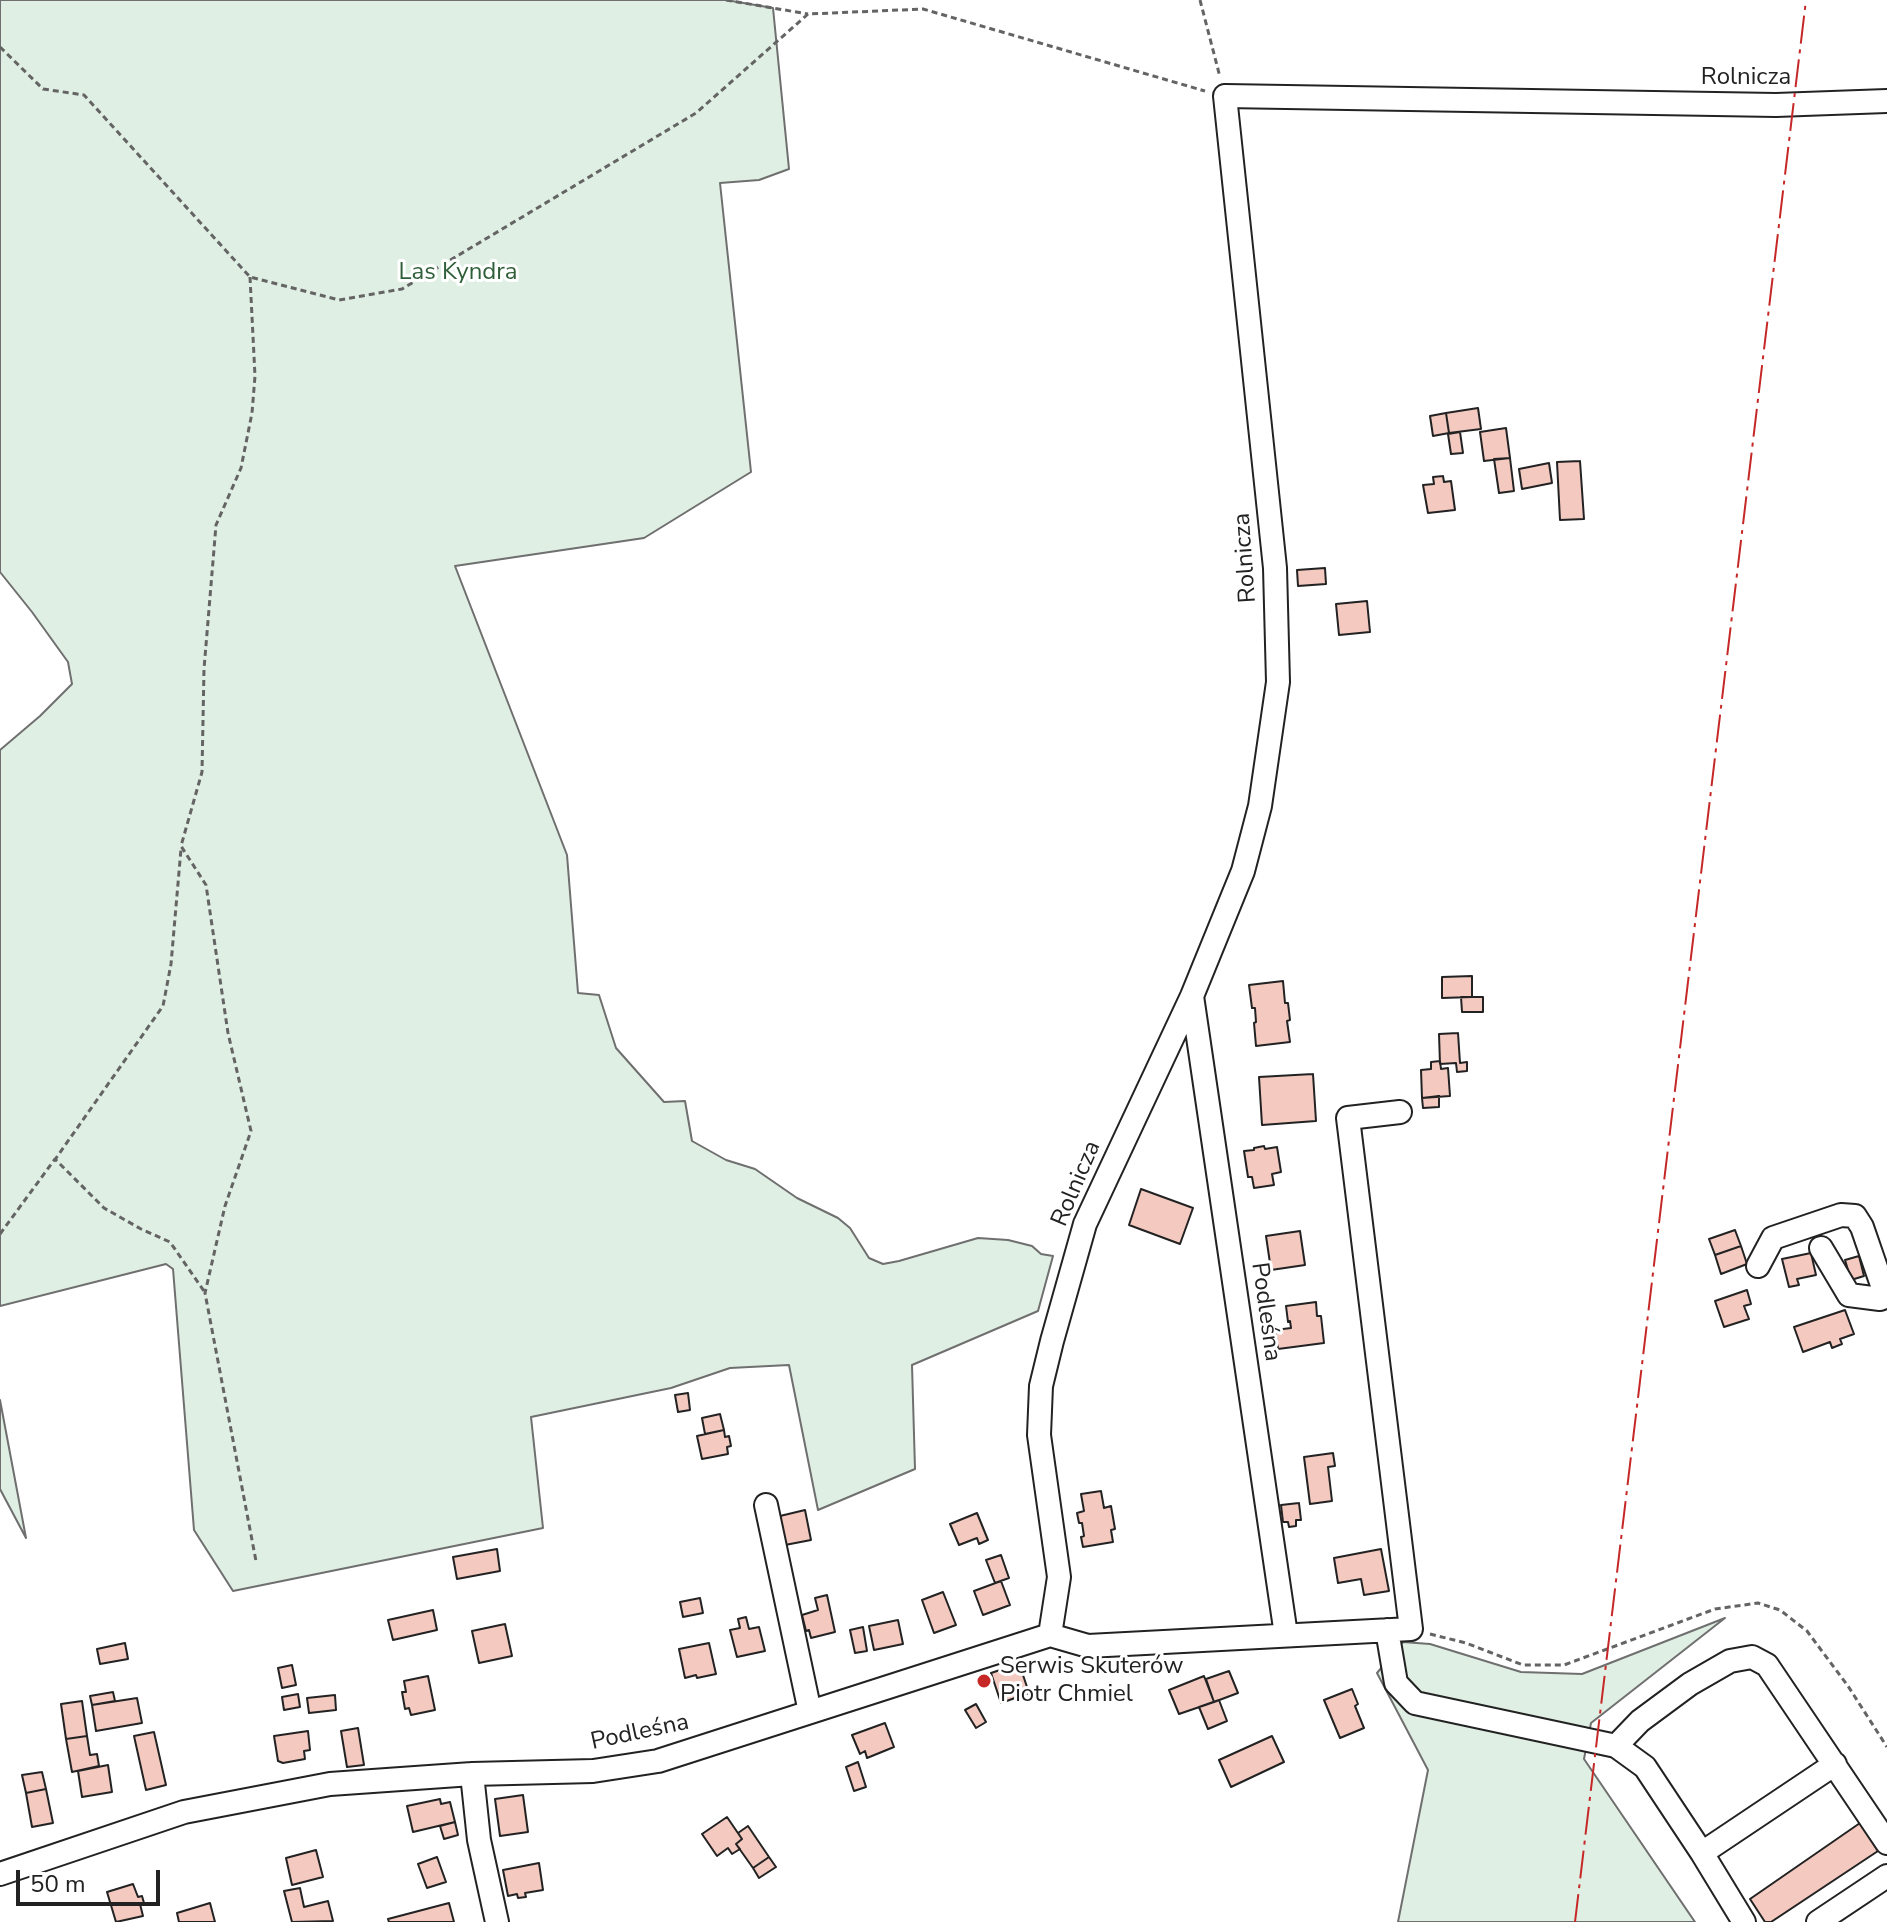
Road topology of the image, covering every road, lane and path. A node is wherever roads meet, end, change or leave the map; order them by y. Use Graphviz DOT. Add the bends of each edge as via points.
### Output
graph roads {
  1 [pos="726,0"];
  2 [pos="1200,0"];
  3 [pos="808,14"];
  4 [pos="0,47"];
  5 [pos="1225,96"];
  6 [pos="1887,101"];
  7 [pos="250,277"];
  8 [pos="181,846"];
  9 [pos="1192,996"];
  10 [pos="1400,1112"];
  11 [pos="54,1161"];
  12 [pos="0,1234"];
  13 [pos="1821,1248"];
  14 [pos="1758,1266"];
  15 [pos="205,1293"];
  16 [pos="1887,1294"];
  17 [pos="766,1505"];
  18 [pos="256,1561"];
  19 [pos="1411,1629"];
  20 [pos="1387,1630"];
  21 [pos="1050,1635"];
  22 [pos="1286,1635"];
  23 [pos="810,1712"];
  24 [pos="1616,1746"];
  25 [pos="1887,1747"];
  26 [pos="1835,1764"];
  27 [pos="472,1774"];
  28 [pos="1887,1843"];
  29 [pos="1702,1853"];
  30 [pos="0,1874"];
  31 [pos="1887,1876"];
  32 [pos="497,1922"];
  33 [pos="1744,1922"];
  34 [pos="1818,1922"];
  1 -- 3 [label="path"];
  2 -- 5 [label="path"];
  3 -- 5 [label="path" via="923,9"];
  3 -- 7 [label="path" via="696,113 402,289 339,300"];
  4 -- 7 [label="path" via="43,89 84,95"];
  5 -- 6 [label="street, Rolnicza" via="1776,105"];
  5 -- 9 [label="street, Rolnicza" via="1275,568 1278,682 1260,806 1243,871"];
  7 -- 8 [label="path" via="252,413 241,468 216,525 202,772"];
  8 -- 11 [label="path" via="163,1006"];
  8 -- 15 [label="path" via="206,885 228,1033 251,1131 225,1206"];
  9 -- 21 [label="street, Rolnicza" via="1085,1224 1041,1386 1039,1435 1059,1577"];
  9 -- 22 [label="street, Podleśna"];
  10 -- 19 [label="street" via="1348,1118"];
  11 -- 12 [label="path"];
  11 -- 15 [label="path" via="104,1208 170,1242"];
  13 -- 16 [label="street" via="1849,1295 1880,1299"];
  14 -- 16 [label="street" via="1773,1238 1841,1215 1855,1216"];
  15 -- 18 [label="path"];
  17 -- 23 [label="street"];
  19 -- 20 [label="street"];
  19 -- 25 [label="path" via="1523,1665 1564,1665 1715,1609 1758,1603 1780,1610 1807,1631"];
  20 -- 22 [label="street"];
  20 -- 24 [label="street" via="1396,1683 1415,1703"];
  21 -- 22 [label="street" via="1088,1646"];
  21 -- 23 [label="street, Podleśna"];
  23 -- 27 [label="street, Podleśna" via="658,1761 593,1771"];
  24 -- 26 [label="street" via="1690,1684 1730,1661 1752,1657 1767,1665"];
  24 -- 29 [label="street" via="1645,1767"];
  26 -- 28 [label="street"];
  26 -- 29 [label="street"];
  27 -- 30 [label="street, Podleśna" via="330,1784 184,1812"];
  27 -- 32 [label="street" via="479,1840"];
  29 -- 33 [label="street"];
  31 -- 34 [label="street"];
}
